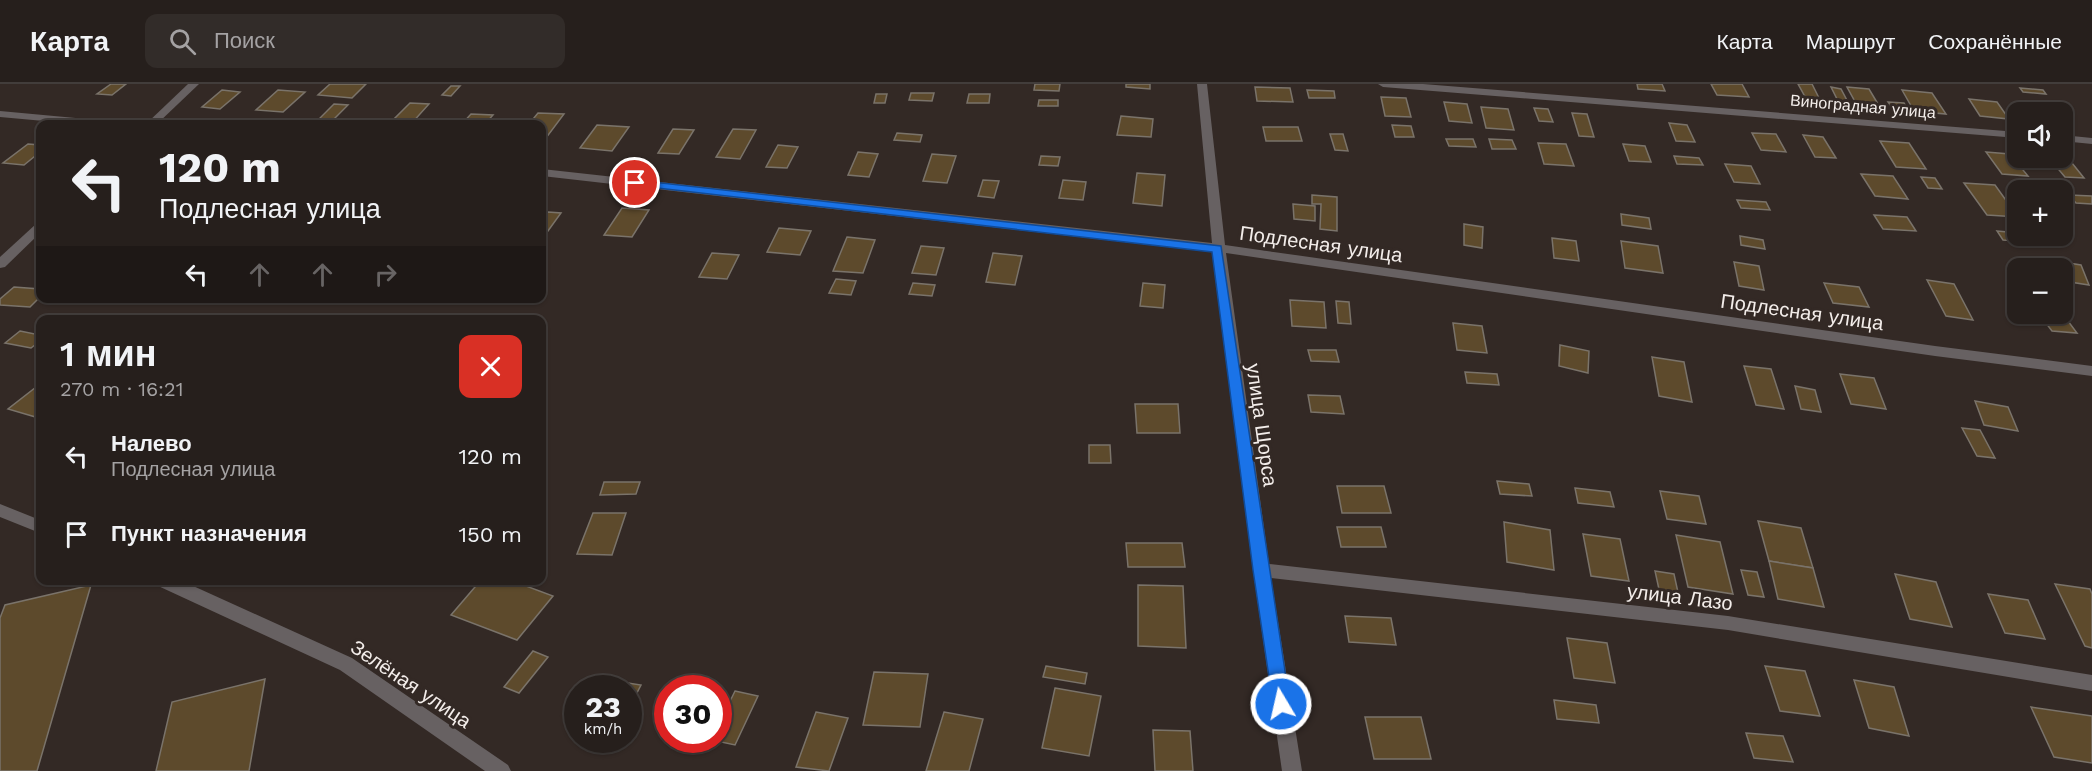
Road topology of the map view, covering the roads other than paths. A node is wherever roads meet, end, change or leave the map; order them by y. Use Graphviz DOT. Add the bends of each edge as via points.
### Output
graph roads {
  1 [pos="194,84"];
  2 [pos="1202,84"];
  3 [pos="1383,84"];
  4 [pos="0,114"];
  5 [pos="65,120"];
  6 [pos="155,120"];
  7 [pos="2007,134"];
  8 [pos="2073,139"];
  9 [pos="2092,141"];
  10 [pos="546,173"];
  11 [pos="36,230"];
  12 [pos="1217,249"];
  13 [pos="0,264"];
  14 [pos="2092,370"];
  15 [pos="0,510"];
  16 [pos="36,525"];
  17 [pos="1260,570"];
  18 [pos="173,585"];
  19 [pos="2092,683"];
  20 [pos="501,771"];
  21 [pos="1292,771"];
  1 -- 6 [label="street"];
  2 -- 12 [label="street, улица Щорса"];
  3 -- 7 [label="street, Виноградная улица"];
  4 -- 5 [label="street"];
  8 -- 9 [label="street"];
  10 -- 12 [label="street, Подлесная улица"];
  11 -- 13 [label="street"];
  12 -- 14 [label="street, Подлесная улица"];
  12 -- 17 [label="street, улица Щорса"];
  15 -- 16 [label="street"];
  17 -- 19 [label="street, улица Лазо" via="1728,623"];
  17 -- 21 [label="street, улица Щорса"];
  18 -- 20 [label="street, Зелёная улица" via="346,664"];
}
